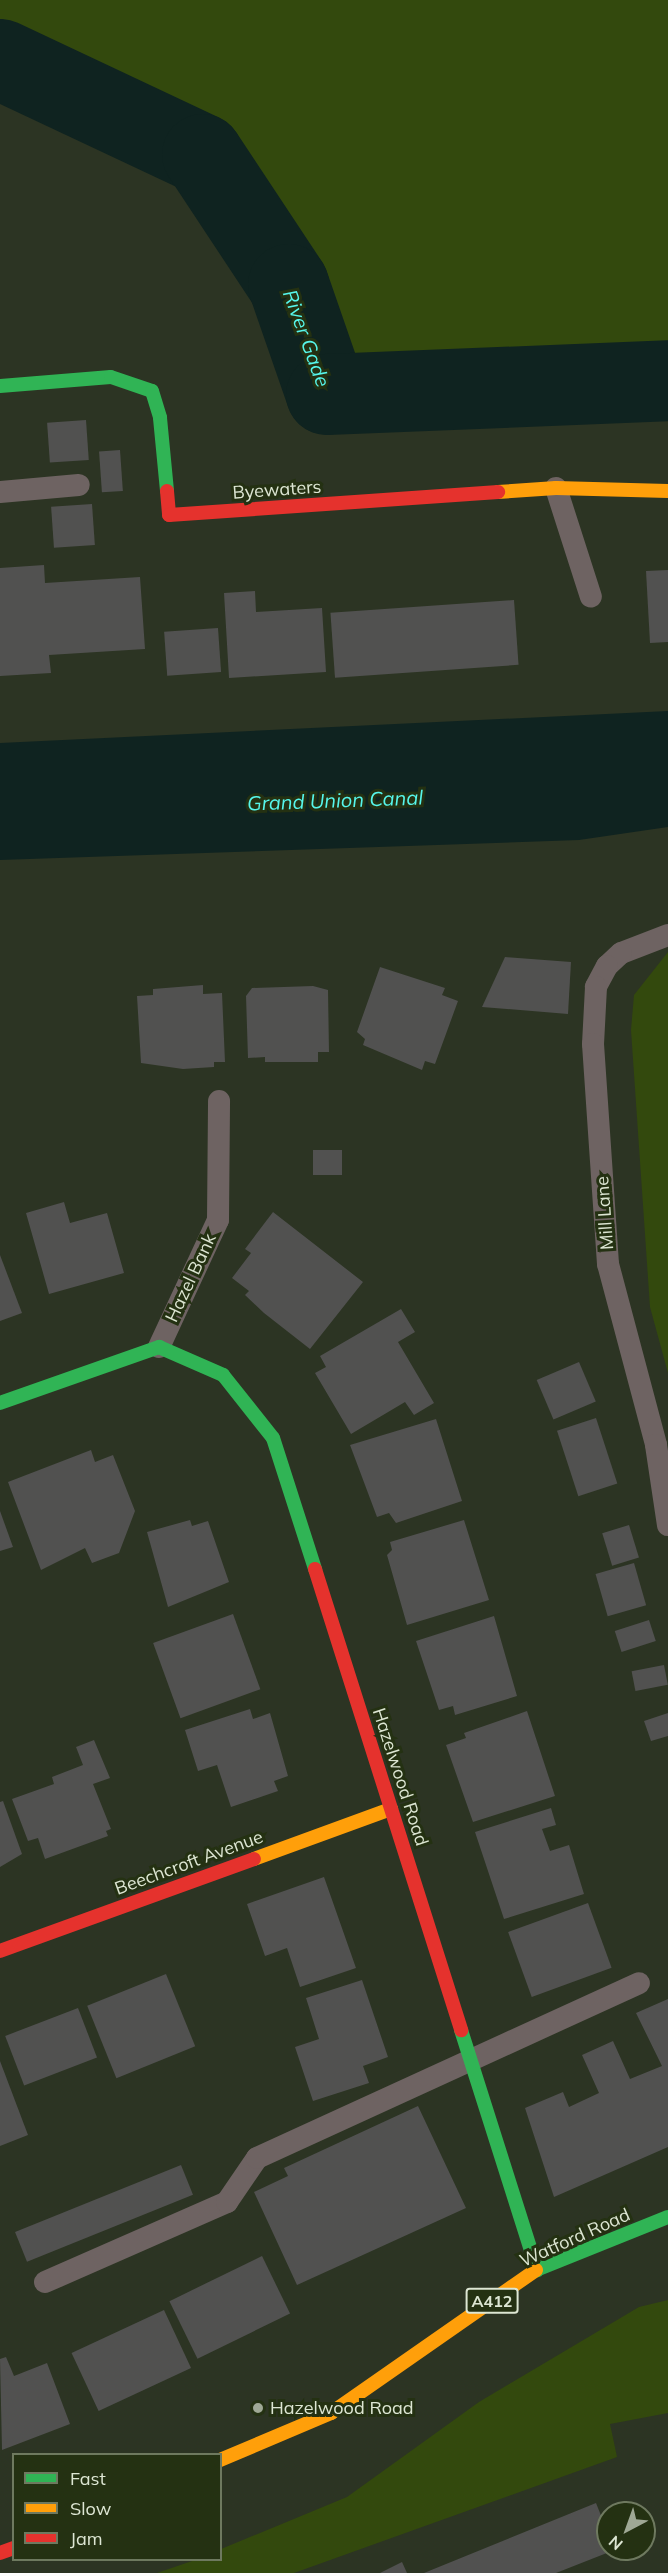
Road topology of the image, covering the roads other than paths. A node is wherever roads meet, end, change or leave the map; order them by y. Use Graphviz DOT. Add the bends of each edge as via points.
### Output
graph roads {
  1 [pos="0,386"];
  2 [pos="79,485"];
  3 [pos="556,488"];
  4 [pos="668,491"];
  5 [pos="0,492"];
  6 [pos="591,597"];
  7 [pos="668,935"];
  8 [pos="219,1101"];
  9 [pos="159,1347"];
  10 [pos="0,1403"];
  11 [pos="668,1525"];
  12 [pos="391,1809"];
  13 [pos="0,1951"];
  14 [pos="639,1983"];
  15 [pos="471,2061"];
  16 [pos="668,2217"];
  17 [pos="537,2270"];
  18 [pos="45,2282"];
  19 [pos="222,2459"];
  1 -- 3 [label="street, Byewaters" via="111,377 133,381 152,391 160,418 169,515"];
  2 -- 5 [label="lane"];
  3 -- 4 [label="street, Byewaters"];
  3 -- 6 [label="lane"];
  7 -- 11 [label="lane, Mill Lane" via="621,953 607,966 596,987 593,1044 608,1264 656,1445"];
  8 -- 9 [label="lane, Hazel Bank" via="218,1220"];
  9 -- 10 [label="street"];
  9 -- 12 [label="street, Hazelwood Road" via="223,1375 273,1438"];
  12 -- 13 [label="street, Beechcroft Avenue"];
  12 -- 15 [label="street, Hazelwood Road"];
  14 -- 15 [label="lane"];
  15 -- 17 [label="street, Hazelwood Road"];
  15 -- 18 [label="lane" via="257,2158 227,2202"];
  16 -- 17 [label="street, Watford Road / A412"];
  17 -- 19 [label="street, Watford Road / A412" via="331,2413"];
}
